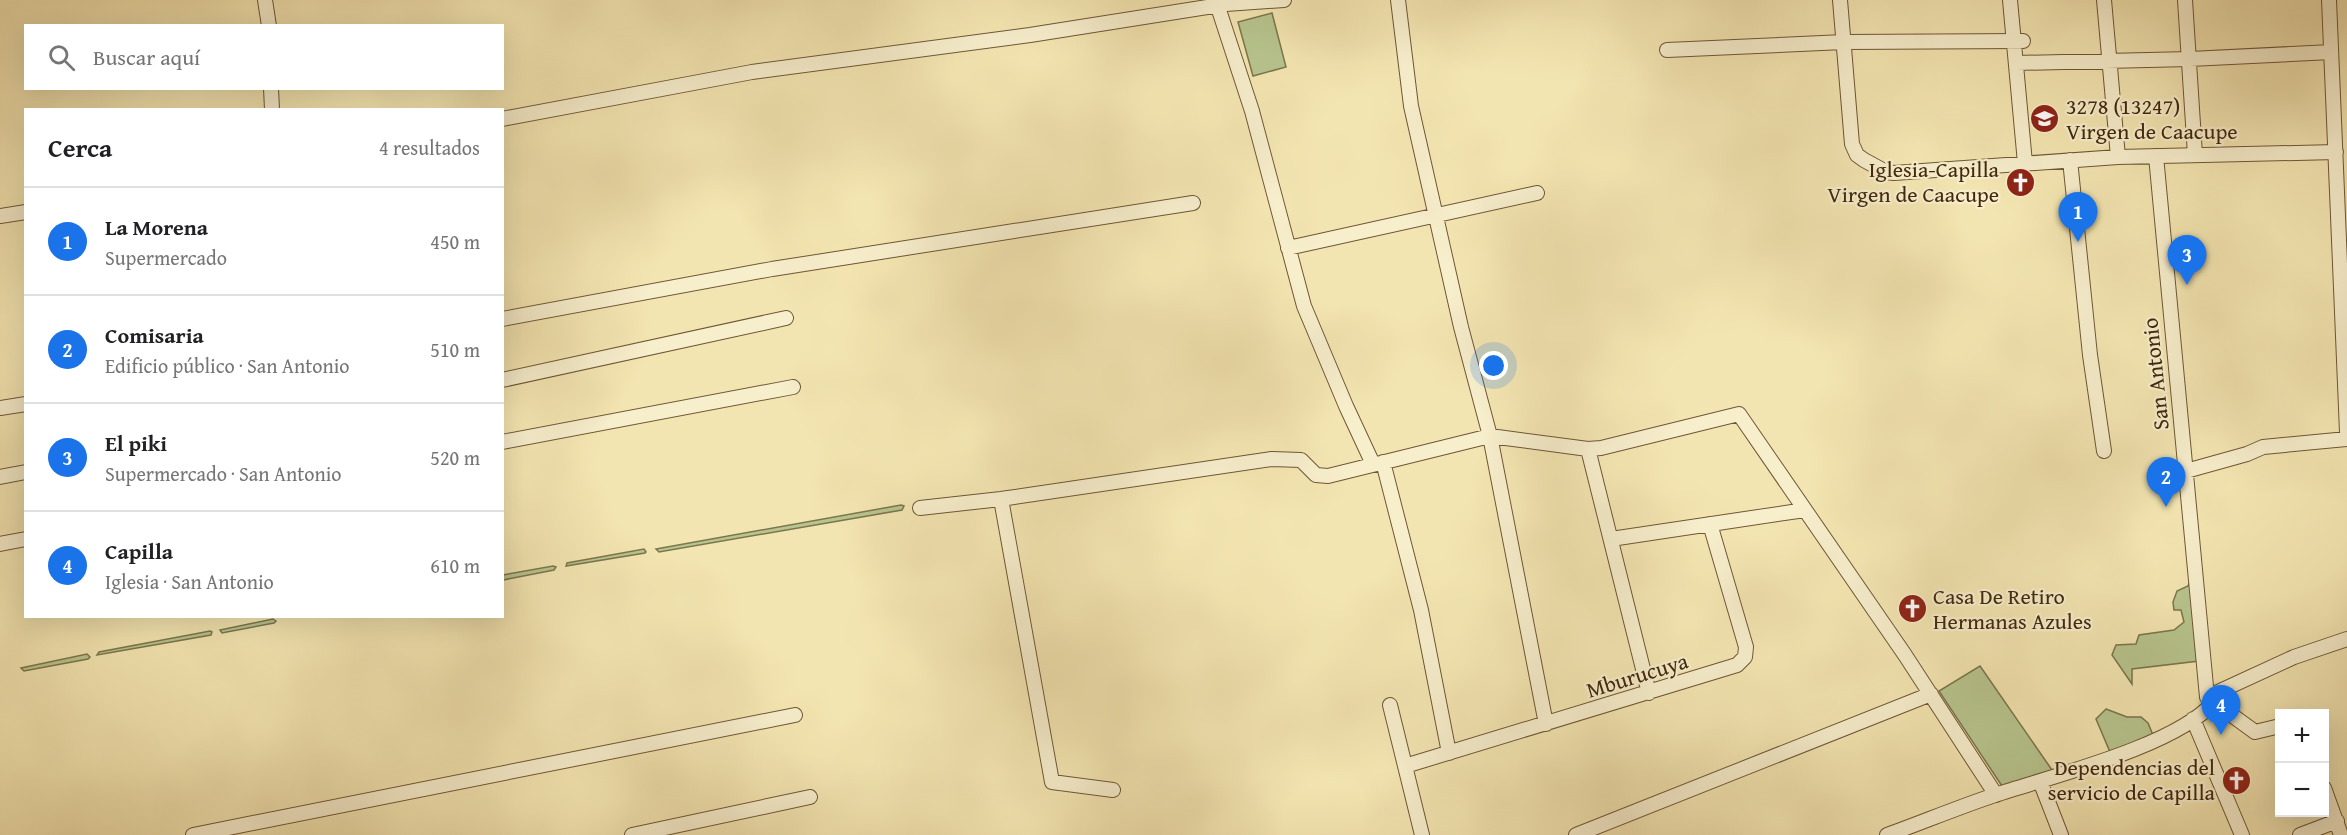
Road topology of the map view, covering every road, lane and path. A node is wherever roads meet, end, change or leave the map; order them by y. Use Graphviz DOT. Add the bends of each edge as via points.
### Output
graph roads {
  1 [pos="265,0"];
  2 [pos="1284,0"];
  3 [pos="1398,0"];
  4 [pos="1840,0"];
  5 [pos="2010,0"];
  6 [pos="2019,0"];
  7 [pos="2104,0"];
  8 [pos="2185,0"];
  9 [pos="2329,0"];
  10 [pos="1223,4"];
  11 [pos="269,24"];
  12 [pos="1844,42"];
  13 [pos="1667,50"];
  14 [pos="2018,50"];
  15 [pos="2331,52"];
  16 [pos="2190,59"];
  17 [pos="2109,60"];
  18 [pos="271,90"];
  19 [pos="272,108"];
  20 [pos="504,119"];
  21 [pos="2336,152"];
  22 [pos="2195,154"];
  23 [pos="2156,156"];
  24 [pos="2118,157"];
  25 [pos="2070,160"];
  26 [pos="2025,163"];
  27 [pos="1537,193"];
  28 [pos="1193,203"];
  29 [pos="24,212"];
  30 [pos="1437,215"];
  31 [pos="0,216"];
  32 [pos="1288,248"];
  33 [pos="786,318"];
  34 [pos="504,319"];
  35 [pos="504,380"];
  36 [pos="793,387"];
  37 [pos="24,404"];
  38 [pos="0,408"];
  39 [pos="2347,432"];
  40 [pos="1490,436"];
  41 [pos="2347,440"];
  42 [pos="504,442"];
  43 [pos="1588,449"];
  44 [pos="2104,451"];
  45 [pos="1378,463"];
  46 [pos="2186,471"];
  47 [pos="24,472"];
  48 [pos="0,477"];
  49 [pos="1001,499"];
  50 [pos="920,508"];
  51 [pos="1805,510"];
  52 [pos="1710,524"];
  53 [pos="24,539"];
  54 [pos="1611,540"];
  55 [pos="0,544"];
  56 [pos="2347,639"];
  57 [pos="1649,693"];
  58 [pos="1931,694"];
  59 [pos="2211,699"];
  60 [pos="1390,705"];
  61 [pos="795,715"];
  62 [pos="2193,719"];
  63 [pos="1546,724"];
  64 [pos="2275,727"];
  65 [pos="1449,753"];
  66 [pos="1405,766"];
  67 [pos="2040,782"];
  68 [pos="1113,790"];
  69 [pos="1996,795"];
  70 [pos="810,796"];
  71 [pos="2329,799"];
  72 [pos="2337,821"];
  73 [pos="193,835"];
  74 [pos="632,835"];
  75 [pos="1422,835"];
  76 [pos="1576,835"];
  77 [pos="1887,835"];
  78 [pos="2061,835"];
  79 [pos="2242,835"];
  80 [pos="2300,835"];
  81 [pos="2341,835"];
  1 -- 11 [label="street"];
  2 -- 10 [label="street"];
  3 -- 30 [label="street" via="1411,105"];
  4 -- 12 [label="street"];
  5 -- 14 [label="street"];
  6 -- 14 [label="street"];
  7 -- 17 [label="street"];
  8 -- 16 [label="street"];
  9 -- 15 [label="street"];
  10 -- 20 [label="street" via="752,72"];
  10 -- 32 [label="street"];
  12 -- 13 [label="street"];
  12 -- 14 [label="street"];
  12 -- 26 [label="street" via="1852,144 1864,160 1894,173"];
  14 -- 17 [label="street"];
  14 -- 26 [label="street"];
  15 -- 16 [label="street"];
  15 -- 21 [label="street"];
  16 -- 17 [label="street"];
  16 -- 22 [label="street"];
  17 -- 24 [label="street"];
  18 -- 19 [label="street"];
  21 -- 22 [label="street"];
  21 -- 39 [label="street"];
  22 -- 23 [label="street"];
  23 -- 24 [label="street"];
  23 -- 46 [label="street, San Antonio"];
  24 -- 25 [label="street"];
  25 -- 26 [label="street"];
  25 -- 44 [label="street"];
  27 -- 30 [label="street"];
  28 -- 34 [label="street" via="772,269"];
  29 -- 31 [label="street"];
  30 -- 32 [label="street"];
  30 -- 40 [label="street"];
  32 -- 45 [label="street" via="1304,306 1346,406"];
  33 -- 35 [label="street"];
  36 -- 42 [label="street"];
  37 -- 38 [label="street"];
  40 -- 43 [label="street"];
  40 -- 45 [label="street"];
  40 -- 63 [label="street"];
  41 -- 46 [label="street" via="2263,447"];
  43 -- 51 [label="street" via="1739,414"];
  43 -- 54 [label="street"];
  45 -- 49 [label="street" via="1319,476 1301,460 1272,459"];
  45 -- 65 [label="street" via="1421,610"];
  46 -- 59 [label="street, San Antonio"];
  47 -- 48 [label="street"];
  49 -- 50 [label="street"];
  49 -- 68 [label="street" via="1052,782"];
  51 -- 52 [label="street"];
  51 -- 58 [label="street"];
  52 -- 54 [label="street"];
  52 -- 57 [label="street, Mburucuya" via="1746,647 1745,657 1731,669"];
  53 -- 55 [label="street"];
  54 -- 57 [label="street"];
  56 -- 59 [label="street" via="2294,657"];
  57 -- 63 [label="street, Mburucuya"];
  58 -- 69 [label="street"];
  58 -- 76 [label="street"];
  59 -- 62 [label="street" via="2207,710"];
  59 -- 64 [label="street" via="2255,732"];
  60 -- 66 [label="street"];
  61 -- 73 [label="street"];
  62 -- 67 [label="street" via="2146,743"];
  62 -- 79 [label="street"];
  63 -- 65 [label="street, Mburucuya"];
  65 -- 66 [label="street, Mburucuya"];
  66 -- 75 [label="street"];
  67 -- 69 [label="street"];
  67 -- 78 [label="street"];
  69 -- 77 [label="street"];
  70 -- 74 [label="street"];
  71 -- 72 [label="street"];
  72 -- 80 [label="street"];
  72 -- 81 [label="street"];
}
